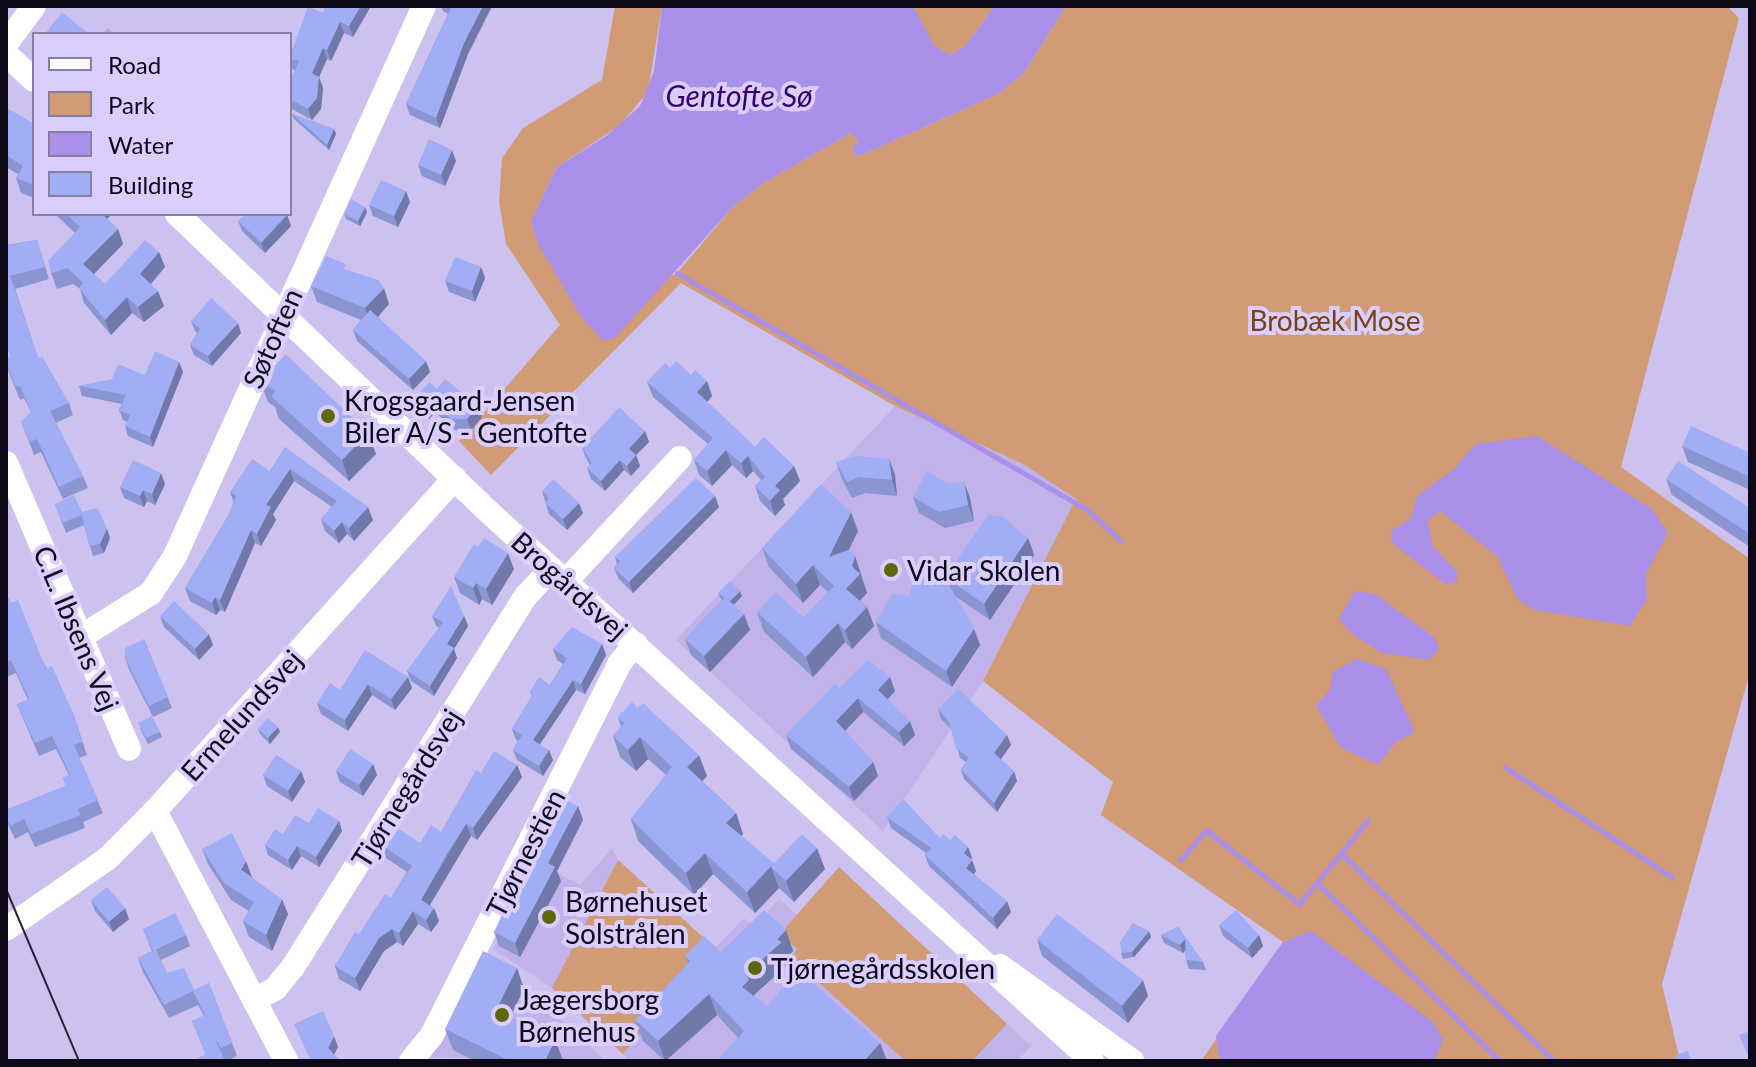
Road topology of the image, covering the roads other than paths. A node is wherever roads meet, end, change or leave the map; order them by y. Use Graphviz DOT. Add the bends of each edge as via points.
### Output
graph roads {
  1 [pos="34,6"];
  2 [pos="424,6"];
  3 [pos="6,44"];
  4 [pos="6,54"];
  5 [pos="32,78"];
  6 [pos="179,216"];
  7 [pos="282,313"];
  8 [pos="680,458"];
  9 [pos="6,463"];
  10 [pos="455,478"];
  11 [pos="558,575"];
  12 [pos="82,636"];
  13 [pos="636,644"];
  14 [pos="129,749"];
  15 [pos="155,811"];
  16 [pos="6,929"];
  17 [pos="254,1000"];
  18 [pos="1063,1022"];
  19 [pos="286,1061"];
  20 [pos="411,1061"];
  21 [pos="1092,1061"];
  22 [pos="1132,1061"];
  1 -- 3 [label="street"];
  2 -- 7 [label="street, Søtoften"];
  4 -- 5 [label="street"];
  6 -- 7 [label="street, Brogårdsvej"];
  7 -- 10 [label="street, Brogårdsvej"];
  7 -- 12 [label="street, Søtoften" via="175,556 151,593"];
  8 -- 11 [label="street, Tjørnegårdsvej"];
  9 -- 12 [label="street, C.L. Ibsens Vej"];
  10 -- 11 [label="street, Brogårdsvej"];
  10 -- 15 [label="street, Ermelundsvej"];
  11 -- 13 [label="street, Brogårdsvej"];
  11 -- 17 [label="street, Tjørnegårdsvej" via="526,596 293,967 275,989"];
  12 -- 14 [label="street, C.L. Ibsens Vej"];
  13 -- 18 [label="street, Brogårdsvej" via="971,948"];
  13 -- 20 [label="street, Tjørnestien" via="619,664 432,1035"];
  15 -- 16 [label="street, Ermelundsvej" via="108,858"];
  15 -- 17 [label="street"];
  17 -- 19 [label="street"];
  18 -- 21 [label="street, Brogårdsvej"];
  18 -- 22 [label="street, Brogårdsvej"];
}
